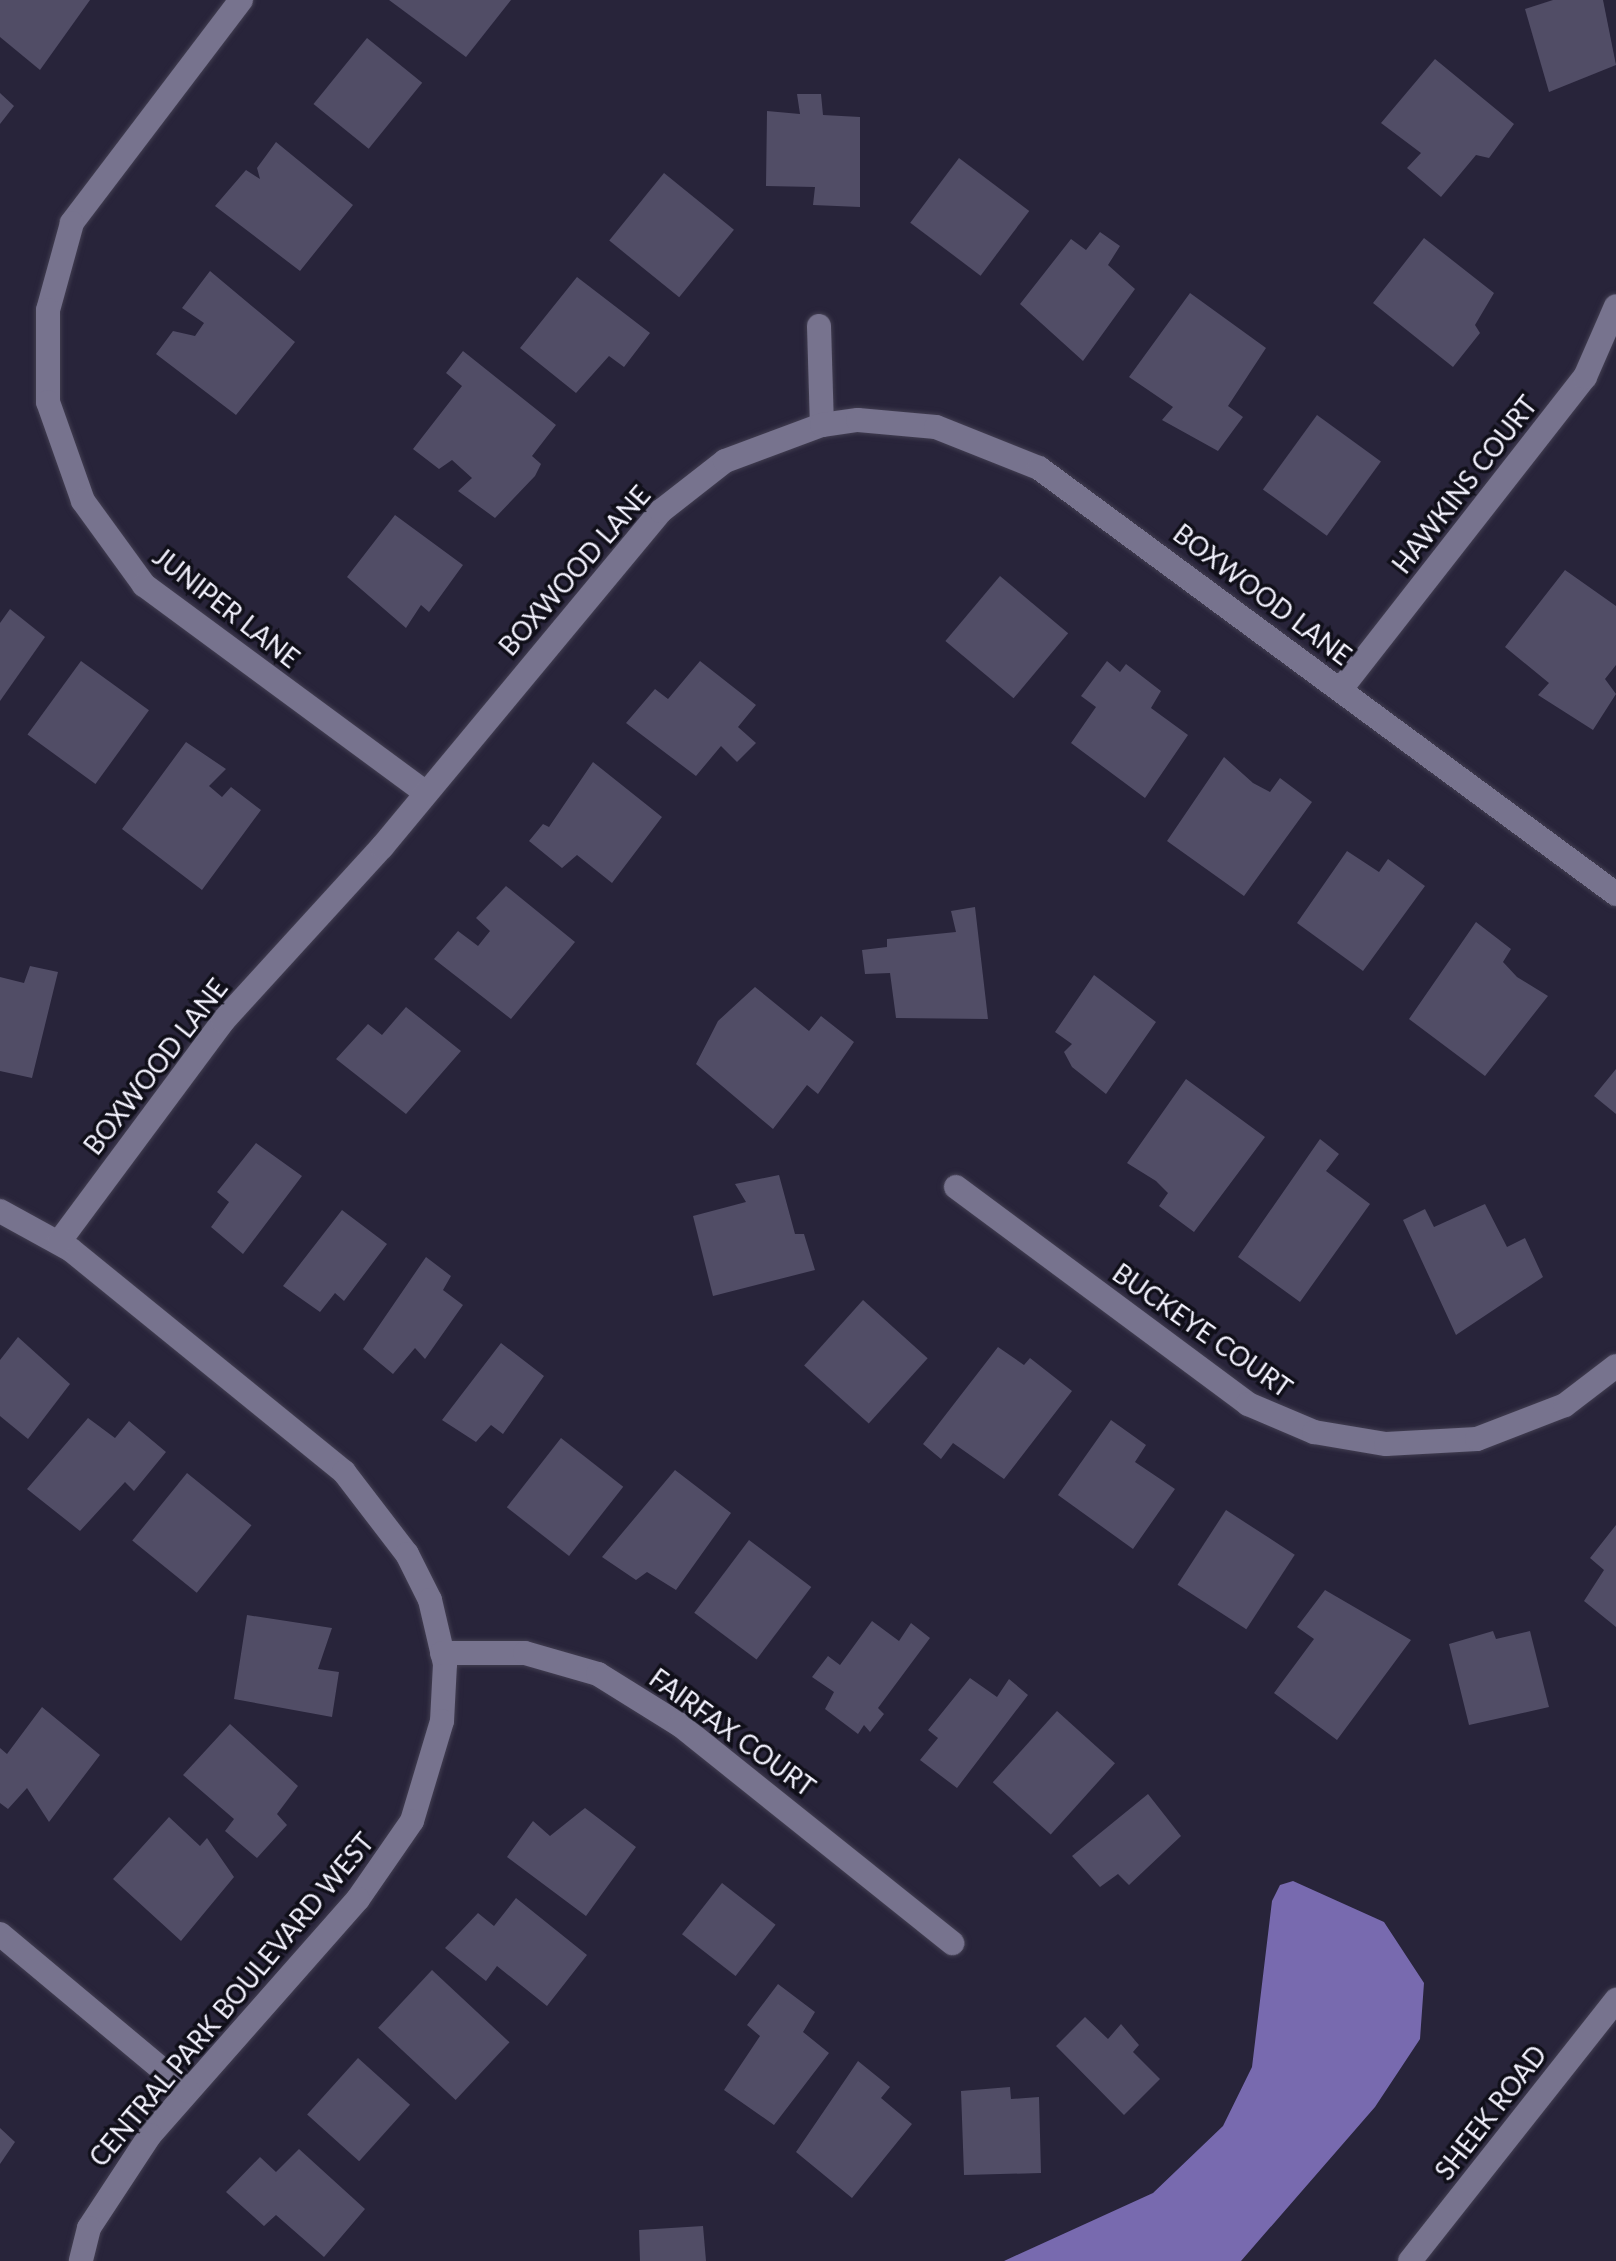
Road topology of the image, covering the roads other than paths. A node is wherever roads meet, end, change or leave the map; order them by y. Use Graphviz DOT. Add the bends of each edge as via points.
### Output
graph roads {
  1 [pos="241,0"];
  2 [pos="1616,306"];
  3 [pos="819,326"];
  4 [pos="822,425"];
  5 [pos="1341,689"];
  6 [pos="426,793"];
  7 [pos="1616,894"];
  8 [pos="956,1187"];
  9 [pos="0,1211"];
  10 [pos="59,1242"];
  11 [pos="1616,1366"];
  12 [pos="442,1653"];
  13 [pos="0,1934"];
  14 [pos="952,1943"];
  15 [pos="1616,2000"];
  16 [pos="188,2091"];
  17 [pos="81,2261"];
  18 [pos="1410,2261"];
  1 -- 6 [label="street, JUNIPER LANE" via="72,223 48,310 48,402 83,501 144,585"];
  2 -- 5 [label="street, HAWKINS COURT" via="1585,377"];
  3 -- 4 [label="street"];
  4 -- 5 [label="street, BOXWOOD LANE" via="858,420 936,427 1039,468"];
  4 -- 6 [label="street, BOXWOOD LANE" via="725,461 661,511"];
  5 -- 7 [label="street, BOXWOOD LANE"];
  6 -- 10 [label="street, BOXWOOD LANE" via="223,1021"];
  8 -- 11 [label="street, BUCKEYE COURT" via="1248,1404 1314,1432 1386,1444 1477,1439 1565,1405"];
  9 -- 10 [label="street, CENTRAL PARK BOULEVARD WEST"];
  10 -- 12 [label="street, CENTRAL PARK BOULEVARD WEST" via="293,1428 362,1492 407,1554 430,1600"];
  12 -- 14 [label="street, FAIRFAX COURT" via="525,1653 598,1674 680,1725"];
  12 -- 16 [label="street, CENTRAL PARK BOULEVARD WEST" via="442,1721 412,1821 358,1899"];
  13 -- 16 [label="street"];
  15 -- 18 [label="street, SHEEK ROAD"];
  16 -- 17 [label="street, CENTRAL PARK BOULEVARD WEST" via="116,2180 89,2228"];
}
